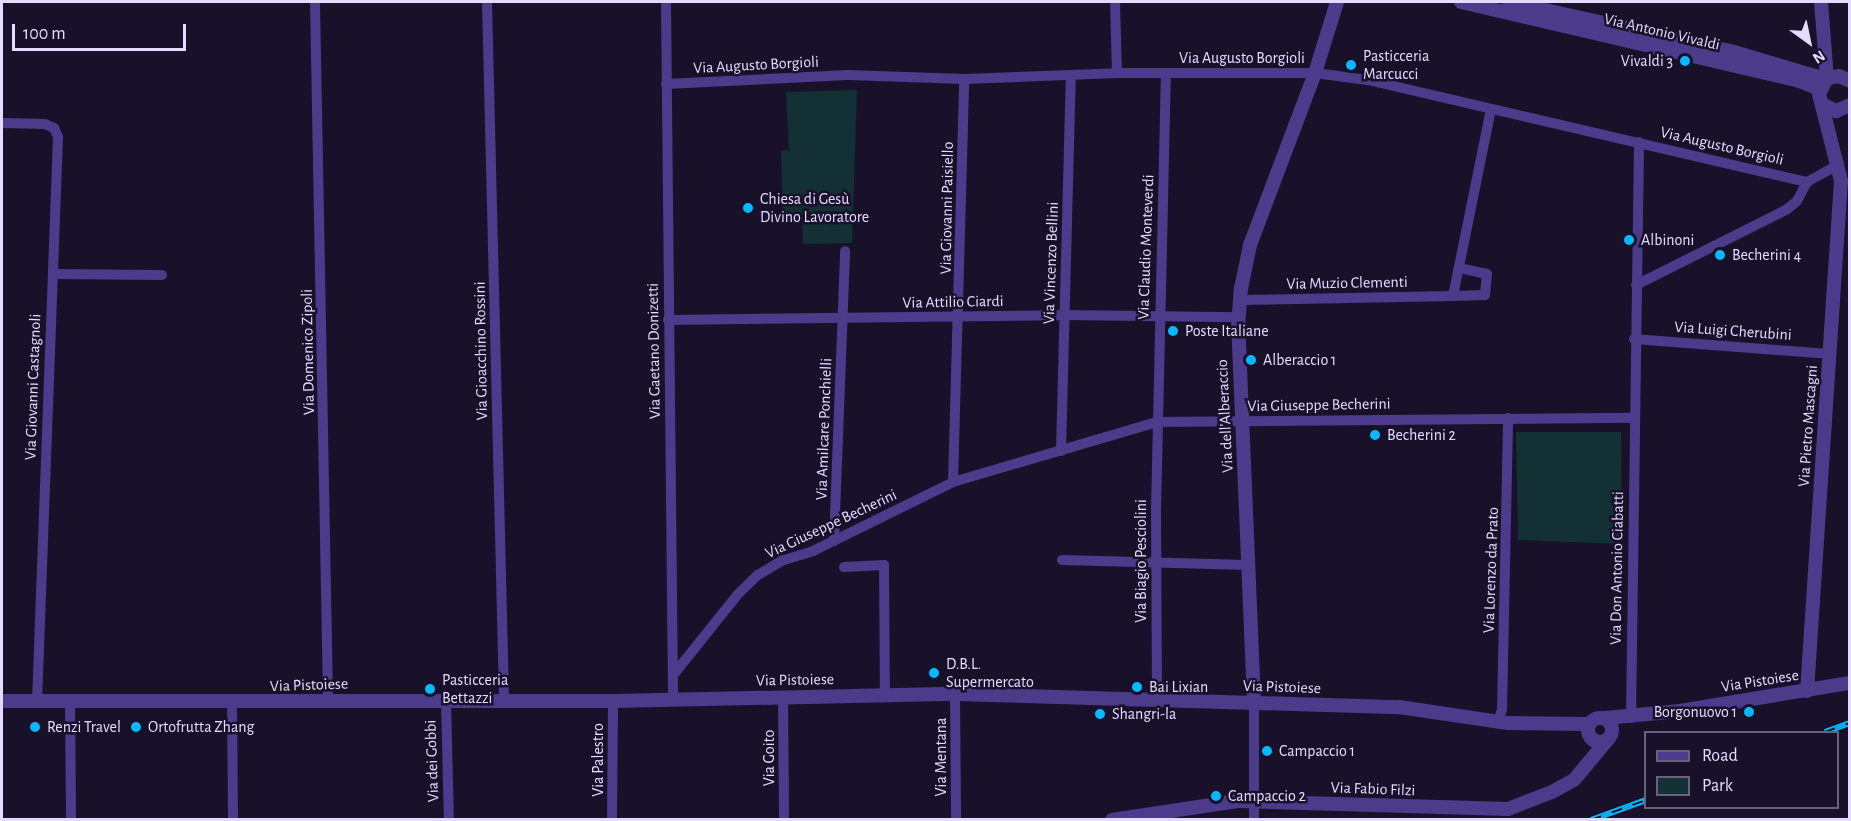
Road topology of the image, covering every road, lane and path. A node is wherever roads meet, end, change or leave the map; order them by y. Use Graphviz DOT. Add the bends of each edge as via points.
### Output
graph roads {
  1 [pos="315,2"];
  2 [pos="487,2"];
  3 [pos="666,2"];
  4 [pos="1115,2"];
  5 [pos="1337,2"];
  6 [pos="1461,2"];
  7 [pos="1509,2"];
  8 [pos="1821,2"];
  9 [pos="1117,72"];
  10 [pos="1315,73"];
  11 [pos="1166,74"];
  12 [pos="1071,75"];
  13 [pos="964,79"];
  14 [pos="1850,81"];
  15 [pos="1824,82"];
  16 [pos="666,84"];
  17 [pos="1822,104"];
  18 [pos="1850,105"];
  19 [pos="1491,110"];
  20 [pos="1836,111"];
  21 [pos="2,123"];
  22 [pos="1828,135"];
  23 [pos="1639,142"];
  24 [pos="1839,164"];
  25 [pos="1807,182"];
  26 [pos="845,251"];
  27 [pos="1459,268"];
  28 [pos="53,274"];
  29 [pos="162,274"];
  30 [pos="1636,285"];
  31 [pos="1453,296"];
  32 [pos="1241,300"];
  33 [pos="1064,315"];
  34 [pos="1160,315"];
  35 [pos="959,317"];
  36 [pos="1239,317"];
  37 [pos="843,319"];
  38 [pos="668,320"];
  39 [pos="1634,339"];
  40 [pos="1830,354"];
  41 [pos="1508,418"];
  42 [pos="1634,418"];
  43 [pos="1242,421"];
  44 [pos="1157,422"];
  45 [pos="1061,451"];
  46 [pos="953,482"];
  47 [pos="834,541"];
  48 [pos="1062,560"];
  49 [pos="1156,561"];
  50 [pos="1249,565"];
  51 [pos="844,567"];
  52 [pos="674,674"];
  53 [pos="1850,683"];
  54 [pos="1807,691"];
  55 [pos="955,694"];
  56 [pos="885,695"];
  57 [pos="783,697"];
  58 [pos="673,699"];
  59 [pos="504,700"];
  60 [pos="1157,700"];
  61 [pos="2,701"];
  62 [pos="37,701"];
  63 [pos="70,701"];
  64 [pos="328,701"];
  65 [pos="446,701"];
  66 [pos="613,701"];
  67 [pos="1254,702"];
  68 [pos="232,703"];
  69 [pos="1631,718"];
  70 [pos="1498,722"];
  71 [pos="1589,724"];
  72 [pos="1608,728"];
  73 [pos="1254,802"];
  74 [pos="71,819"];
  75 [pos="233,819"];
  76 [pos="449,819"];
  77 [pos="612,819"];
  78 [pos="784,819"];
  79 [pos="956,819"];
  80 [pos="1112,819"];
  81 [pos="1254,819"];
  1 -- 64 [label="street, Via Domenico Zipoli"];
  2 -- 59 [label="street, Via Gioacchino Rossini"];
  3 -- 16 [label="street, Via Gaetano Donizetti"];
  4 -- 9 [label="street"];
  5 -- 10 [label="street, Via dell'Alberaccio"];
  6 -- 15 [label="street, Via Antonio Vivaldi" via="1797,80"];
  7 -- 15 [label="street, Via Antonio Vivaldi" via="1734,52"];
  8 -- 15 [label="street"];
  9 -- 11 [label="street, Via Augusto Borgioli"];
  9 -- 12 [label="street, Via Augusto Borgioli"];
  10 -- 11 [label="street, Via Augusto Borgioli"];
  10 -- 19 [label="street, Via Augusto Borgioli" via="1368,80"];
  10 -- 32 [label="street, Via dell'Alberaccio" via="1250,245"];
  11 -- 34 [label="street, Via Claudio Monteverdi"];
  12 -- 13 [label="street, Via Augusto Borgioli"];
  12 -- 33 [label="street, Via Vincenzo Bellini"];
  13 -- 16 [label="street, Via Augusto Borgioli" via="848,75"];
  13 -- 35 [label="street, Via Giovanni Paisiello"];
  14 -- 15 [label="street" via="1839,76"];
  15 -- 17 [label="street"];
  16 -- 38 [label="street, Via Gaetano Donizetti"];
  17 -- 20 [label="street"];
  17 -- 22 [label="street"];
  18 -- 20 [label="street"];
  19 -- 23 [label="street, Via Augusto Borgioli"];
  19 -- 27 [label="street"];
  20 -- 22 [label="street"];
  21 -- 28 [label="street, Via Giovanni Castagnoli" via="54,128 58,137"];
  22 -- 24 [label="street, Via Pietro Mascagni"];
  23 -- 25 [label="street, Via Augusto Borgioli"];
  23 -- 30 [label="street"];
  24 -- 25 [label="street"];
  24 -- 40 [label="street, Via Pietro Mascagni"];
  25 -- 30 [label="street" via="1797,201 1786,210"];
  26 -- 37 [label="street, Via Amilcare Ponchielli"];
  27 -- 31 [label="street"];
  27 -- 31 [label="street, Via Muzio Clementi" via="1486,274 1485,295"];
  28 -- 29 [label="street"];
  28 -- 62 [label="street, Via Giovanni Castagnoli"];
  30 -- 39 [label="street"];
  31 -- 32 [label="street, Via Muzio Clementi"];
  32 -- 36 [label="street, Via dell'Alberaccio"];
  33 -- 34 [label="street, Via Attilio Ciardi"];
  33 -- 35 [label="street, Via Attilio Ciardi"];
  33 -- 45 [label="street, Via Vincenzo Bellini"];
  34 -- 36 [label="street, Via Attilio Ciardi"];
  34 -- 44 [label="street, Via Claudio Monteverdi"];
  35 -- 37 [label="street, Via Attilio Ciardi"];
  35 -- 46 [label="street, Via Giovanni Paisiello"];
  36 -- 43 [label="street, Via dell'Alberaccio"];
  37 -- 38 [label="street, Via Attilio Ciardi"];
  37 -- 47 [label="street, Via Amilcare Ponchielli"];
  38 -- 52 [label="street, Via Gaetano Donizetti"];
  39 -- 40 [label="street, Via Luigi Cherubini"];
  39 -- 42 [label="street"];
  40 -- 54 [label="street, Via Pietro Mascagni"];
  41 -- 42 [label="street, Via Giuseppe Becherini"];
  41 -- 43 [label="street, Via Giuseppe Becherini"];
  41 -- 70 [label="street, Via Lorenzo da Prato" via="1502,710"];
  42 -- 69 [label="street, Via Don Antonio Ciabatti"];
  43 -- 44 [label="street, Via Giuseppe Becherini"];
  43 -- 50 [label="street, Via dell'Alberaccio"];
  44 -- 45 [label="street, Via Giuseppe Becherini"];
  44 -- 49 [label="street, Via Biagio Pesciolini"];
  45 -- 46 [label="street, Via Giuseppe Becherini"];
  46 -- 47 [label="street, Via Giuseppe Becherini"];
  47 -- 52 [label="street, Via Giuseppe Becherini" via="780,561 758,575"];
  48 -- 49 [label="street"];
  49 -- 50 [label="street"];
  49 -- 60 [label="street, Via Biagio Pesciolini"];
  50 -- 67 [label="street, Via dell'Alberaccio"];
  51 -- 56 [label="street" via="884,565"];
  52 -- 58 [label="street, Via Gaetano Donizetti"];
  53 -- 54 [label="street, Via Pistoiese"];
  54 -- 69 [label="street, Via Pistoiese"];
  55 -- 56 [label="street, Via Pistoiese"];
  55 -- 60 [label="street, Via Pistoiese"];
  55 -- 79 [label="street, Via Mentana"];
  56 -- 57 [label="street, Via Pistoiese"];
  57 -- 58 [label="street, Via Pistoiese"];
  57 -- 78 [label="street, Via Goito"];
  58 -- 66 [label="street, Via Pistoiese"];
  59 -- 65 [label="street, Via Pistoiese"];
  59 -- 66 [label="street, Via Pistoiese"];
  60 -- 67 [label="street, Via Pistoiese"];
  61 -- 62 [label="street, Via Pistoiese"];
  62 -- 63 [label="street, Via Pistoiese"];
  63 -- 68 [label="street, Via Pistoiese"];
  63 -- 74 [label="street"];
  64 -- 65 [label="street, Via Pistoiese"];
  64 -- 68 [label="street, Via Pistoiese"];
  65 -- 76 [label="street, Via dei Gobbi"];
  66 -- 77 [label="street, Via Palestro"];
  67 -- 70 [label="street, Via Pistoiese" via="1399,707"];
  67 -- 73 [label="street"];
  68 -- 75 [label="street"];
  69 -- 72 [label="street, Via Pistoiese"];
  70 -- 71 [label="street, Via Pistoiese"];
  71 -- 72 [label="street" via="1597,718"];
  71 -- 72 [label="street" via="1588,734 1594,741"];
  72 -- 73 [label="street, Via Fabio Filzi" via="1574,780 1508,809"];
  73 -- 80 [label="street, Via Fabio Filzi"];
  73 -- 81 [label="street"];
}
